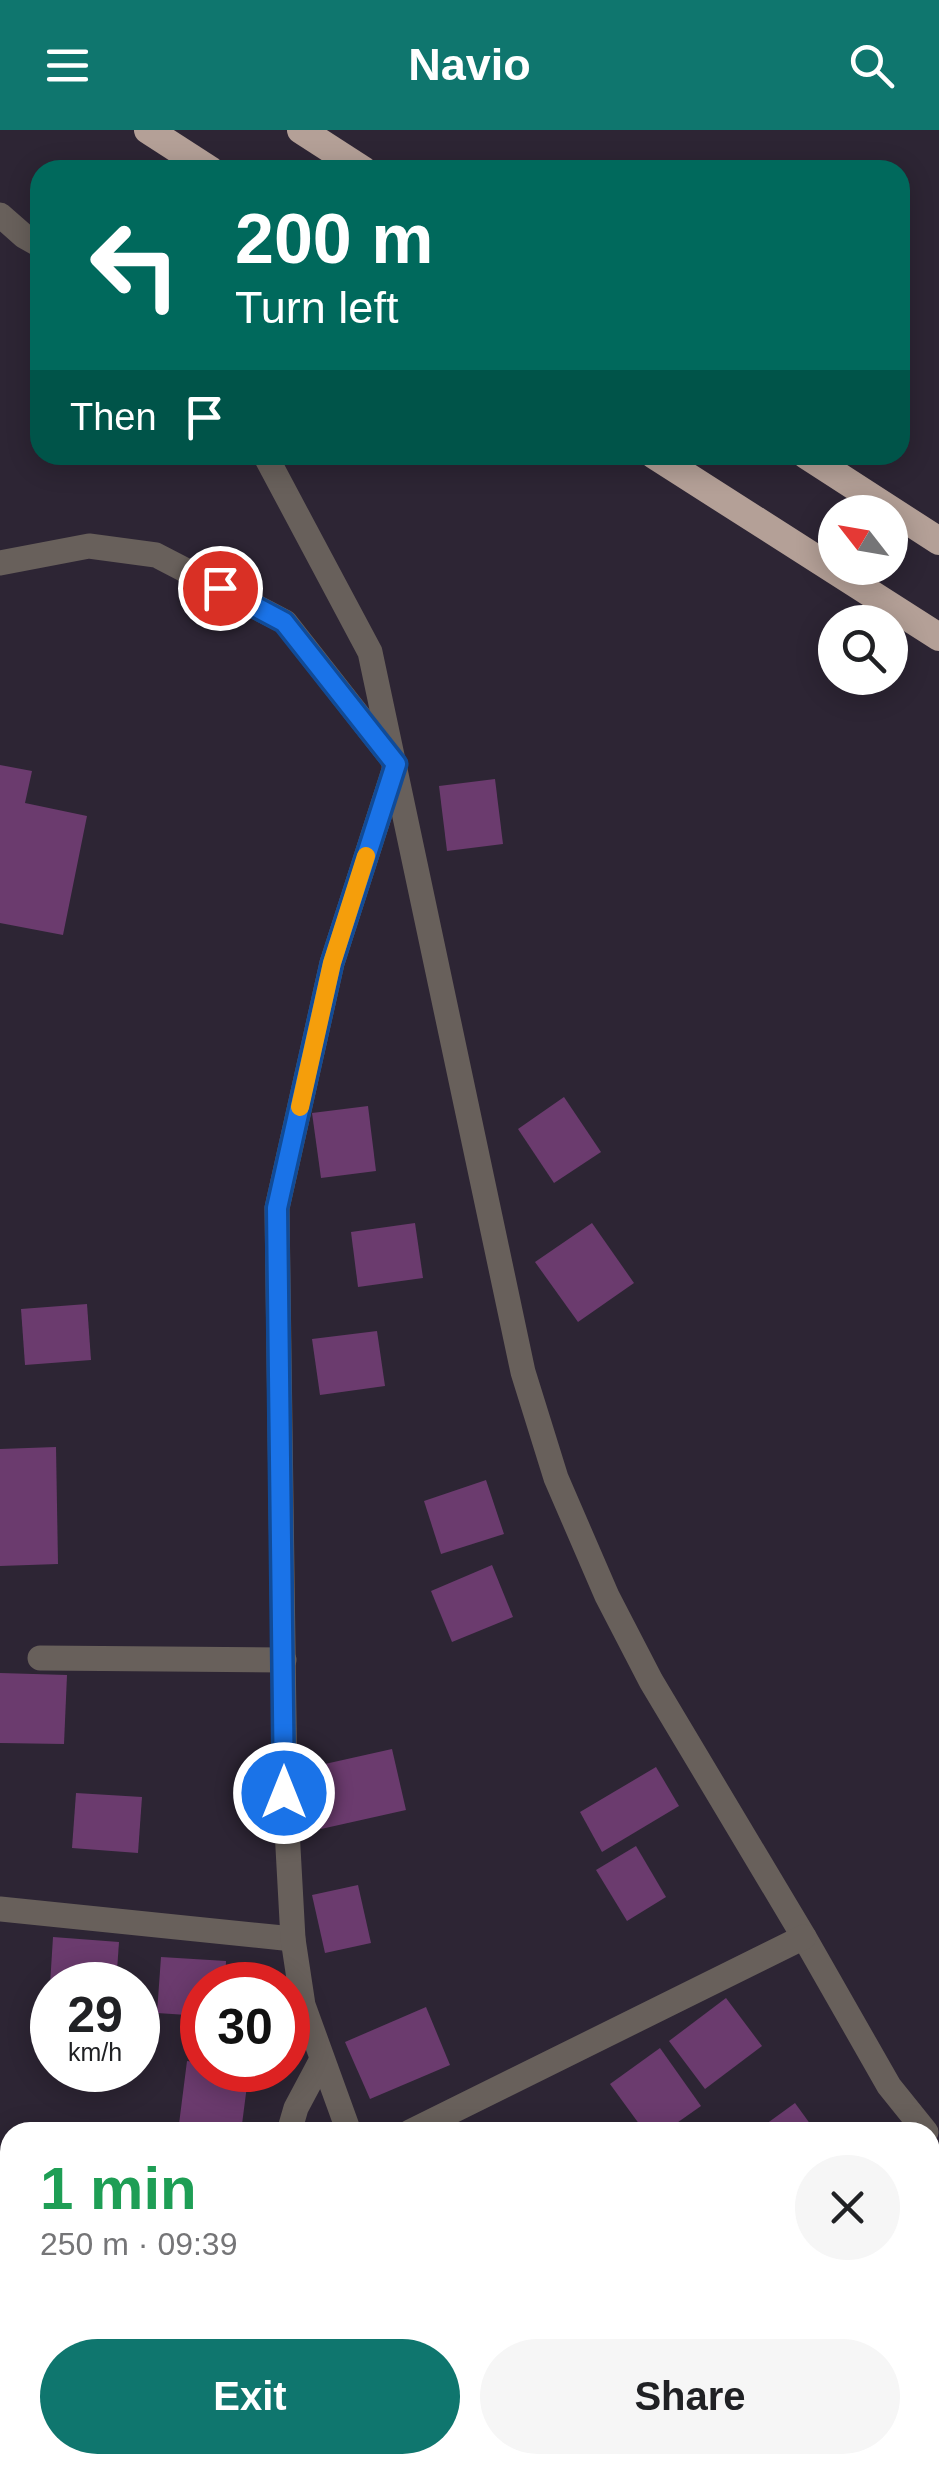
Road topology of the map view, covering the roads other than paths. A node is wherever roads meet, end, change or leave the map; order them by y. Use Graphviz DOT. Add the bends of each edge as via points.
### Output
graph roads {
  1 [pos="148,130"];
  2 [pos="301,130"];
  3 [pos="194,160"];
  4 [pos="348,160"];
  5 [pos="0,215"];
  6 [pos="30,239"];
  7 [pos="269,465"];
  8 [pos="670,465"];
  9 [pos="821,465"];
  10 [pos="939,541"];
  11 [pos="0,563"];
  12 [pos="939,638"];
  13 [pos="396,764"];
  14 [pos="40,1658"];
  15 [pos="284,1660"];
  16 [pos="0,1908"];
  17 [pos="804,1937"];
  18 [pos="292,1939"];
  19 [pos="321,2060"];
  20 [pos="292,2122"];
  21 [pos="344,2122"];
  22 [pos="430,2122"];
  23 [pos="918,2122"];
  1 -- 3 [label="highway"];
  2 -- 4 [label="highway"];
  5 -- 6 [label="street"];
  7 -- 13 [label="street" via="370,652"];
  8 -- 12 [label="highway"];
  9 -- 10 [label="highway"];
  11 -- 13 [label="street" via="89,546 156,554 284,622"];
  13 -- 15 [label="street" via="332,963 277,1208"];
  13 -- 17 [label="street" via="523,1372 556,1478 651,1682"];
  14 -- 15 [label="street"];
  15 -- 18 [label="street"];
  16 -- 18 [label="street"];
  17 -- 22 [label="street"];
  17 -- 23 [label="street" via="889,2086"];
  18 -- 19 [label="street"];
  19 -- 20 [label="street"];
  19 -- 21 [label="street"];
}
